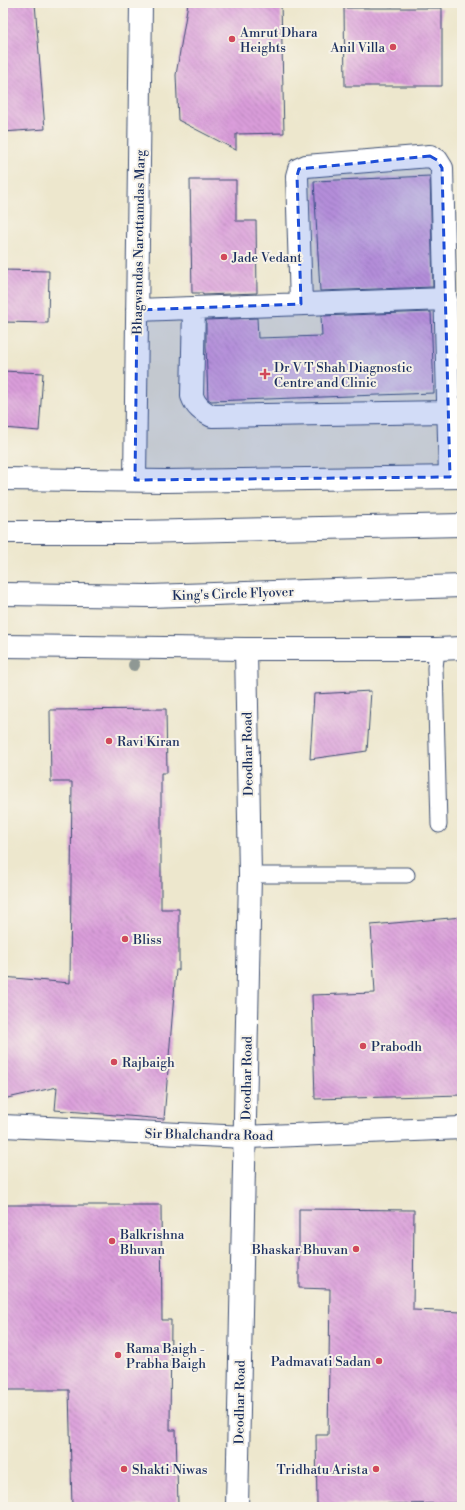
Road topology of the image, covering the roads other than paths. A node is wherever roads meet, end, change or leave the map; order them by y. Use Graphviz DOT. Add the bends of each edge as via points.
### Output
graph roads {
  1 [pos="141,3"];
  2 [pos="446,299"];
  3 [pos="301,304"];
  4 [pos="194,308"];
  5 [pos="137,310"];
  6 [pos="448,412"];
  7 [pos="456,477"];
  8 [pos="3,479"];
  9 [pos="135,480"];
  10 [pos="462,525"];
  11 [pos="3,532"];
  12 [pos="462,586"];
  13 [pos="3,594"];
  14 [pos="3,646"];
  15 [pos="462,648"];
  16 [pos="246,649"];
  17 [pos="437,649"];
  18 [pos="439,825"];
  19 [pos="250,875"];
  20 [pos="407,875"];
  21 [pos="3,1126"];
  22 [pos="462,1128"];
  23 [pos="246,1137"];
  24 [pos="237,1507"];
  1 -- 5 [label="main road, Bhagwandas Narottamdas Marg"];
  2 -- 3 [label="main road"];
  2 -- 3 [label="main road" via="442,168 437,160 430,156 306,166 299,169 296,176"];
  2 -- 6 [label="main road"];
  3 -- 4 [label="main road"];
  4 -- 5 [label="main road"];
  4 -- 6 [label="main road" via="192,396 202,411 212,416"];
  5 -- 9 [label="main road, Bhagwandas Narottamdas Marg"];
  6 -- 7 [label="main road"];
  7 -- 9 [label="main road"];
  8 -- 9 [label="main road"];
  10 -- 11 [label="main road" via="137,532"];
  12 -- 13 [label="main road, King's Circle Flyover" via="150,596"];
  14 -- 16 [label="main road"];
  15 -- 17 [label="main road"];
  16 -- 17 [label="main road"];
  16 -- 19 [label="main road, Deodhar Road"];
  17 -- 18 [label="lane" via="435,668"];
  19 -- 20 [label="lane"];
  19 -- 23 [label="main road, Deodhar Road"];
  21 -- 23 [label="main road, Sir Bhalchandra Road"];
  22 -- 23 [label="main road, Sir Bhalchandra Road"];
  23 -- 24 [label="main road, Deodhar Road"];
}
